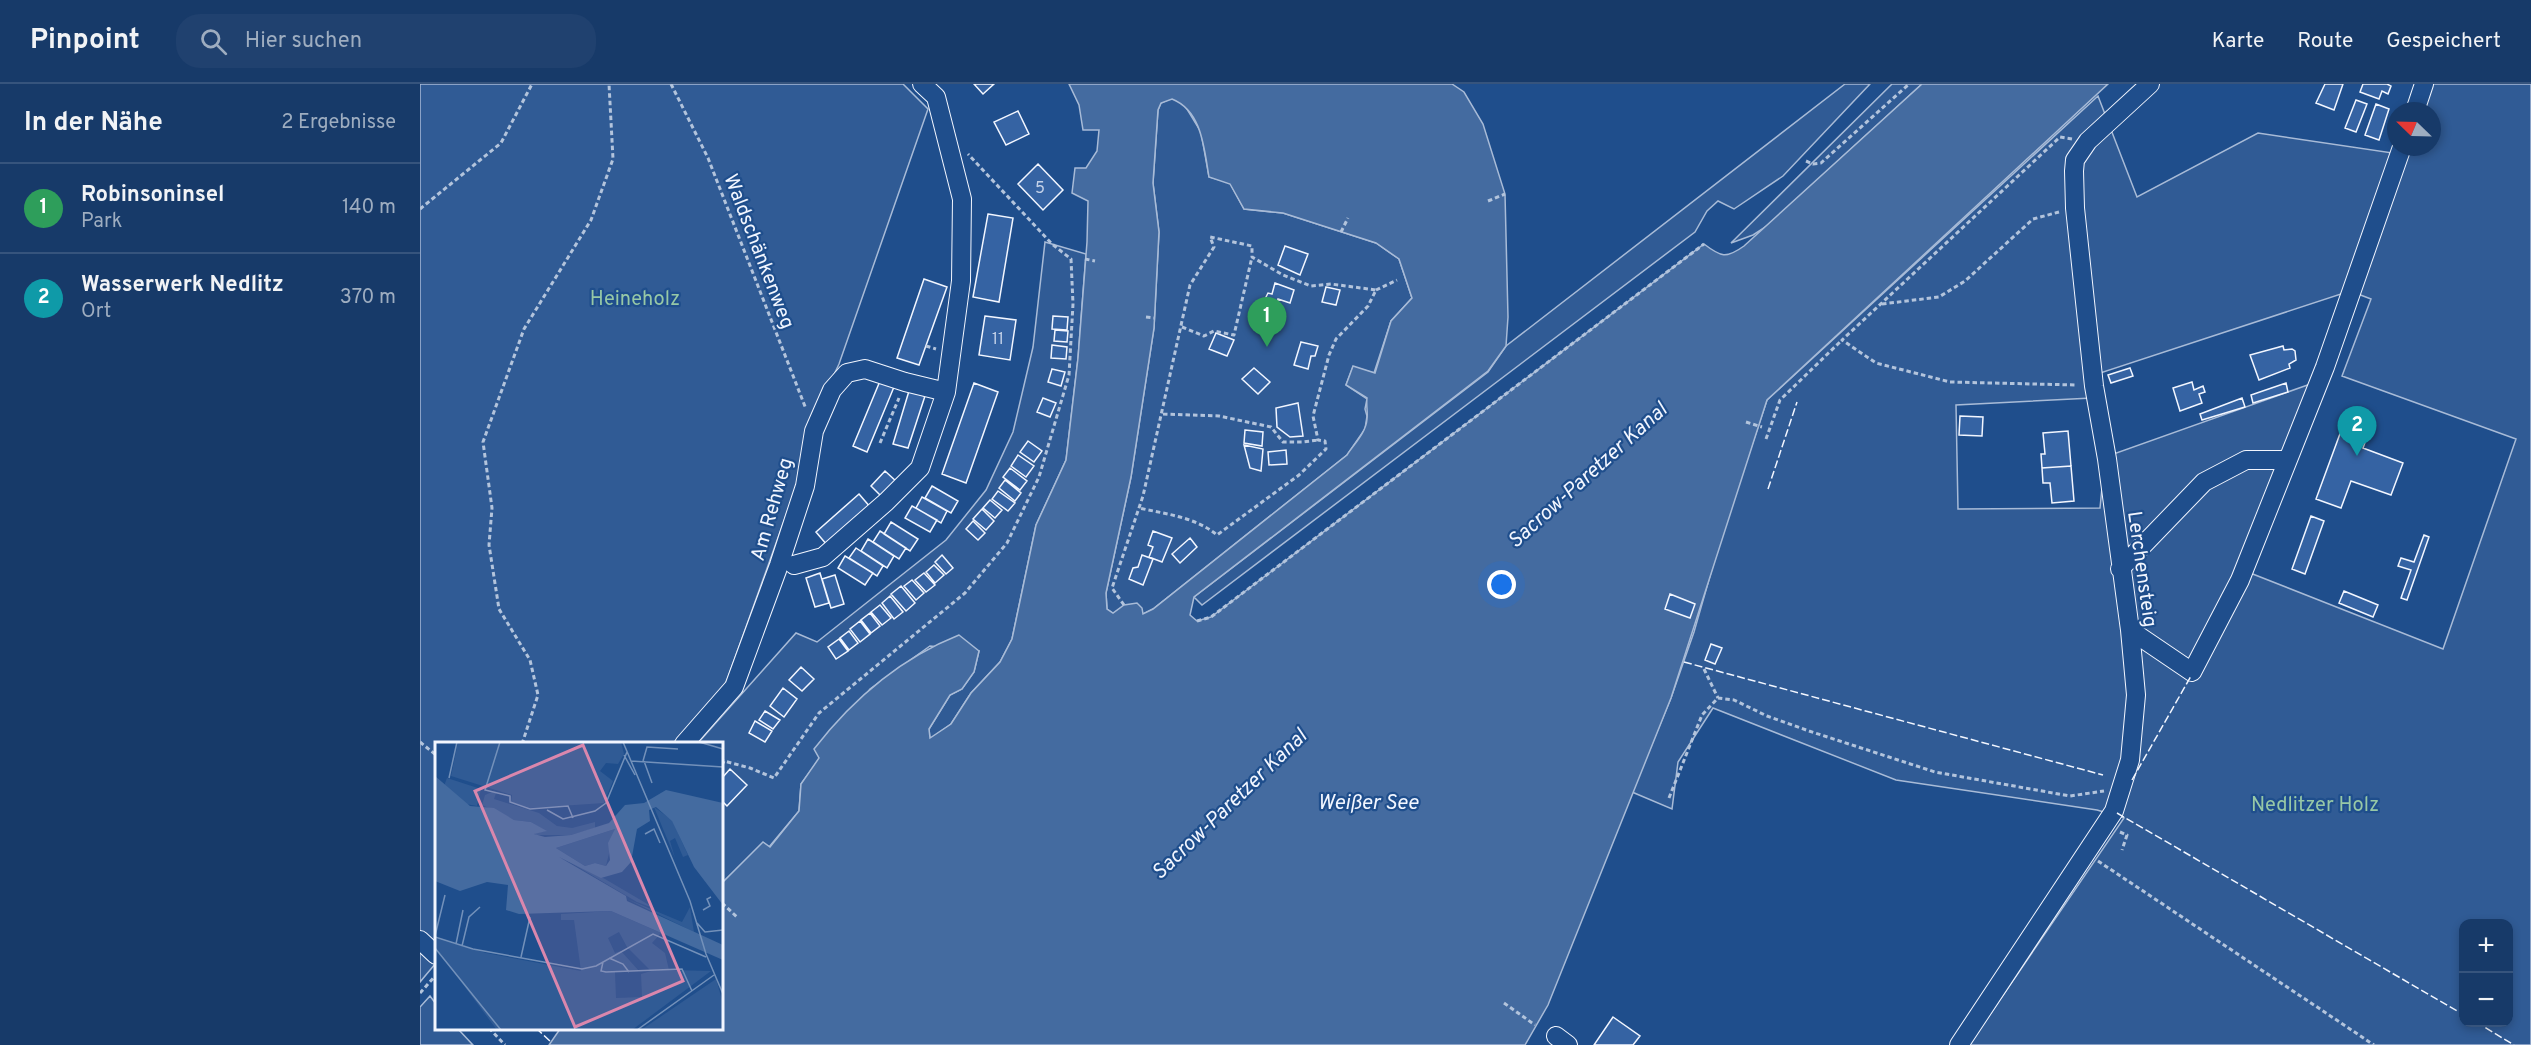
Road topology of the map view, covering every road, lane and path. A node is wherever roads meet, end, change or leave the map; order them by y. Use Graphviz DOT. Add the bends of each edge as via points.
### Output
graph roads {
  1 [pos="532,84"];
  2 [pos="609,84"];
  3 [pos="671,84"];
  4 [pos="922,84"];
  5 [pos="1909,84"];
  6 [pos="2150,84"];
  7 [pos="2424,84"];
  8 [pos="2418,102"];
  9 [pos="2088,141"];
  10 [pos="967,153"];
  11 [pos="2399,156"];
  12 [pos="1806,161"];
  13 [pos="1505,194"];
  14 [pos="1488,201"];
  15 [pos="2075,208"];
  16 [pos="420,209"];
  17 [pos="1348,218"];
  18 [pos="1341,232"];
  19 [pos="1704,244"];
  20 [pos="1252,257"];
  21 [pos="1085,260"];
  22 [pos="1095,261"];
  23 [pos="1397,280"];
  24 [pos="1376,290"];
  25 [pos="1881,304"];
  26 [pos="1146,317"];
  27 [pos="1154,318"];
  28 [pos="1181,327"];
  29 [pos="1842,340"];
  30 [pos="905,382"];
  31 [pos="2094,386"];
  32 [pos="946,392"];
  33 [pos="1162,414"];
  34 [pos="1746,422"];
  35 [pos="1762,427"];
  36 [pos="814,432"];
  37 [pos="1766,439"];
  38 [pos="1318,440"];
  39 [pos="880,443"];
  40 [pos="2288,460"];
  41 [pos="1139,508"];
  42 [pos="794,565"];
  43 [pos="2120,569"];
  44 [pos="1124,605"];
  45 [pos="1197,621"];
  46 [pos="2130,630"];
  47 [pos="1704,669"];
  48 [pos="1718,698"];
  49 [pos="420,742"];
  50 [pos="523,742"];
  51 [pos="686,742"];
  52 [pos="435,754"];
  53 [pos="723,763"];
  54 [pos="2099,792"];
  55 [pos="1669,798"];
  56 [pos="2086,853"];
  57 [pos="723,904"];
  58 [pos="737,917"];
  59 [pos="420,940"];
  60 [pos="435,954"];
  61 [pos="435,976"];
  62 [pos="420,993"];
  63 [pos="1504,1003"];
  64 [pos="1535,1025"];
  65 [pos="490,1030"];
  66 [pos="505,1045"];
  67 [pos="1959,1045"];
  68 [pos="2374,1045"];
  1 -- 16 [label="path" via="501,143"];
  2 -- 50 [label="path" via="613,159 591,220 524,329 483,442 492,508 489,545 499,609 530,660 538,694"];
  3 -- 36 [label="path, Waldschänkenweg" via="708,158"];
  4 -- 32 [label="street, Am Rehweg" via="936,97 962,199 961,281"];
  5 -- 12 [label="path" via="1821,163"];
  6 -- 9 [label="street, Lerchensteig"];
  7 -- 8 [label="street"];
  9 -- 15 [label="street, Lerchensteig" via="2075,160"];
  9 -- 25 [label="path" via="2060,137"];
  10 -- 53 [label="path" via="1052,244 1071,259 1073,304 1068,375 1039,477 1007,543 965,593 819,712 774,778"];
  11 -- 40 [label="street"];
  13 -- 14 [label="path"];
  15 -- 25 [label="path" via="2033,219 1965,281 1939,297"];
  15 -- 31 [label="street, Lerchensteig"];
  17 -- 18 [label="path"];
  19 -- 45 [label="path" via="1211,617"];
  20 -- 24 [label="path" via="1311,286 1331,284"];
  20 -- 28 [label="path" via="1234,335 1214,331 1204,336"];
  20 -- 28 [label="path" via="1252,246 1209,237 1214,247 1190,285"];
  21 -- 22 [label="path"];
  23 -- 24 [label="path"];
  24 -- 38 [label="path" via="1368,306 1336,339 1329,355 1313,416"];
  25 -- 29 [label="path"];
  26 -- 27 [label="path"];
  28 -- 33 [label="path"];
  29 -- 31 [label="path" via="1876,363 1950,382"];
  29 -- 37 [label="path" via="1780,400"];
  30 -- 32 [label="street, Am Rehweg"];
  30 -- 36 [label="street, Am Rehweg" via="865,369 847,373 832,390"];
  30 -- 39 [label="path"];
  31 -- 43 [label="street, Lerchensteig"];
  32 -- 42 [label="street, Am Rehweg" via="920,468 824,557"];
  33 -- 38 [label="path" via="1219,416 1271,427 1283,442"];
  33 -- 41 [label="path"];
  34 -- 35 [label="path"];
  36 -- 51 [label="street, Am Rehweg" via="805,486 734,687"];
  38 -- 41 [label="path" via="1325,441 1326,449 1299,475 1217,535 1194,521"];
  40 -- 43 [label="street" via="2246,460 2204,482"];
  40 -- 46 [label="street" via="2240,580 2192,672"];
  41 -- 44 [label="path" via="1112,588"];
  43 -- 46 [label="street, Lerchensteig"];
  46 -- 56 [label="street, Lerchensteig" via="2136,695 2130,760 2114,811"];
  47 -- 48 [label="path"];
  48 -- 54 [label="path" via="1734,700 1809,731 1935,771 2070,796"];
  48 -- 55 [label="path" via="1702,714"];
  49 -- 52 [label="path"];
  56 -- 67 [label="street, Lerchensteig"];
  56 -- 68 [label="path"];
  57 -- 58 [label="path"];
  59 -- 60 [label="street"];
  61 -- 62 [label="path"];
  63 -- 64 [label="path"];
  65 -- 66 [label="path"];
}
